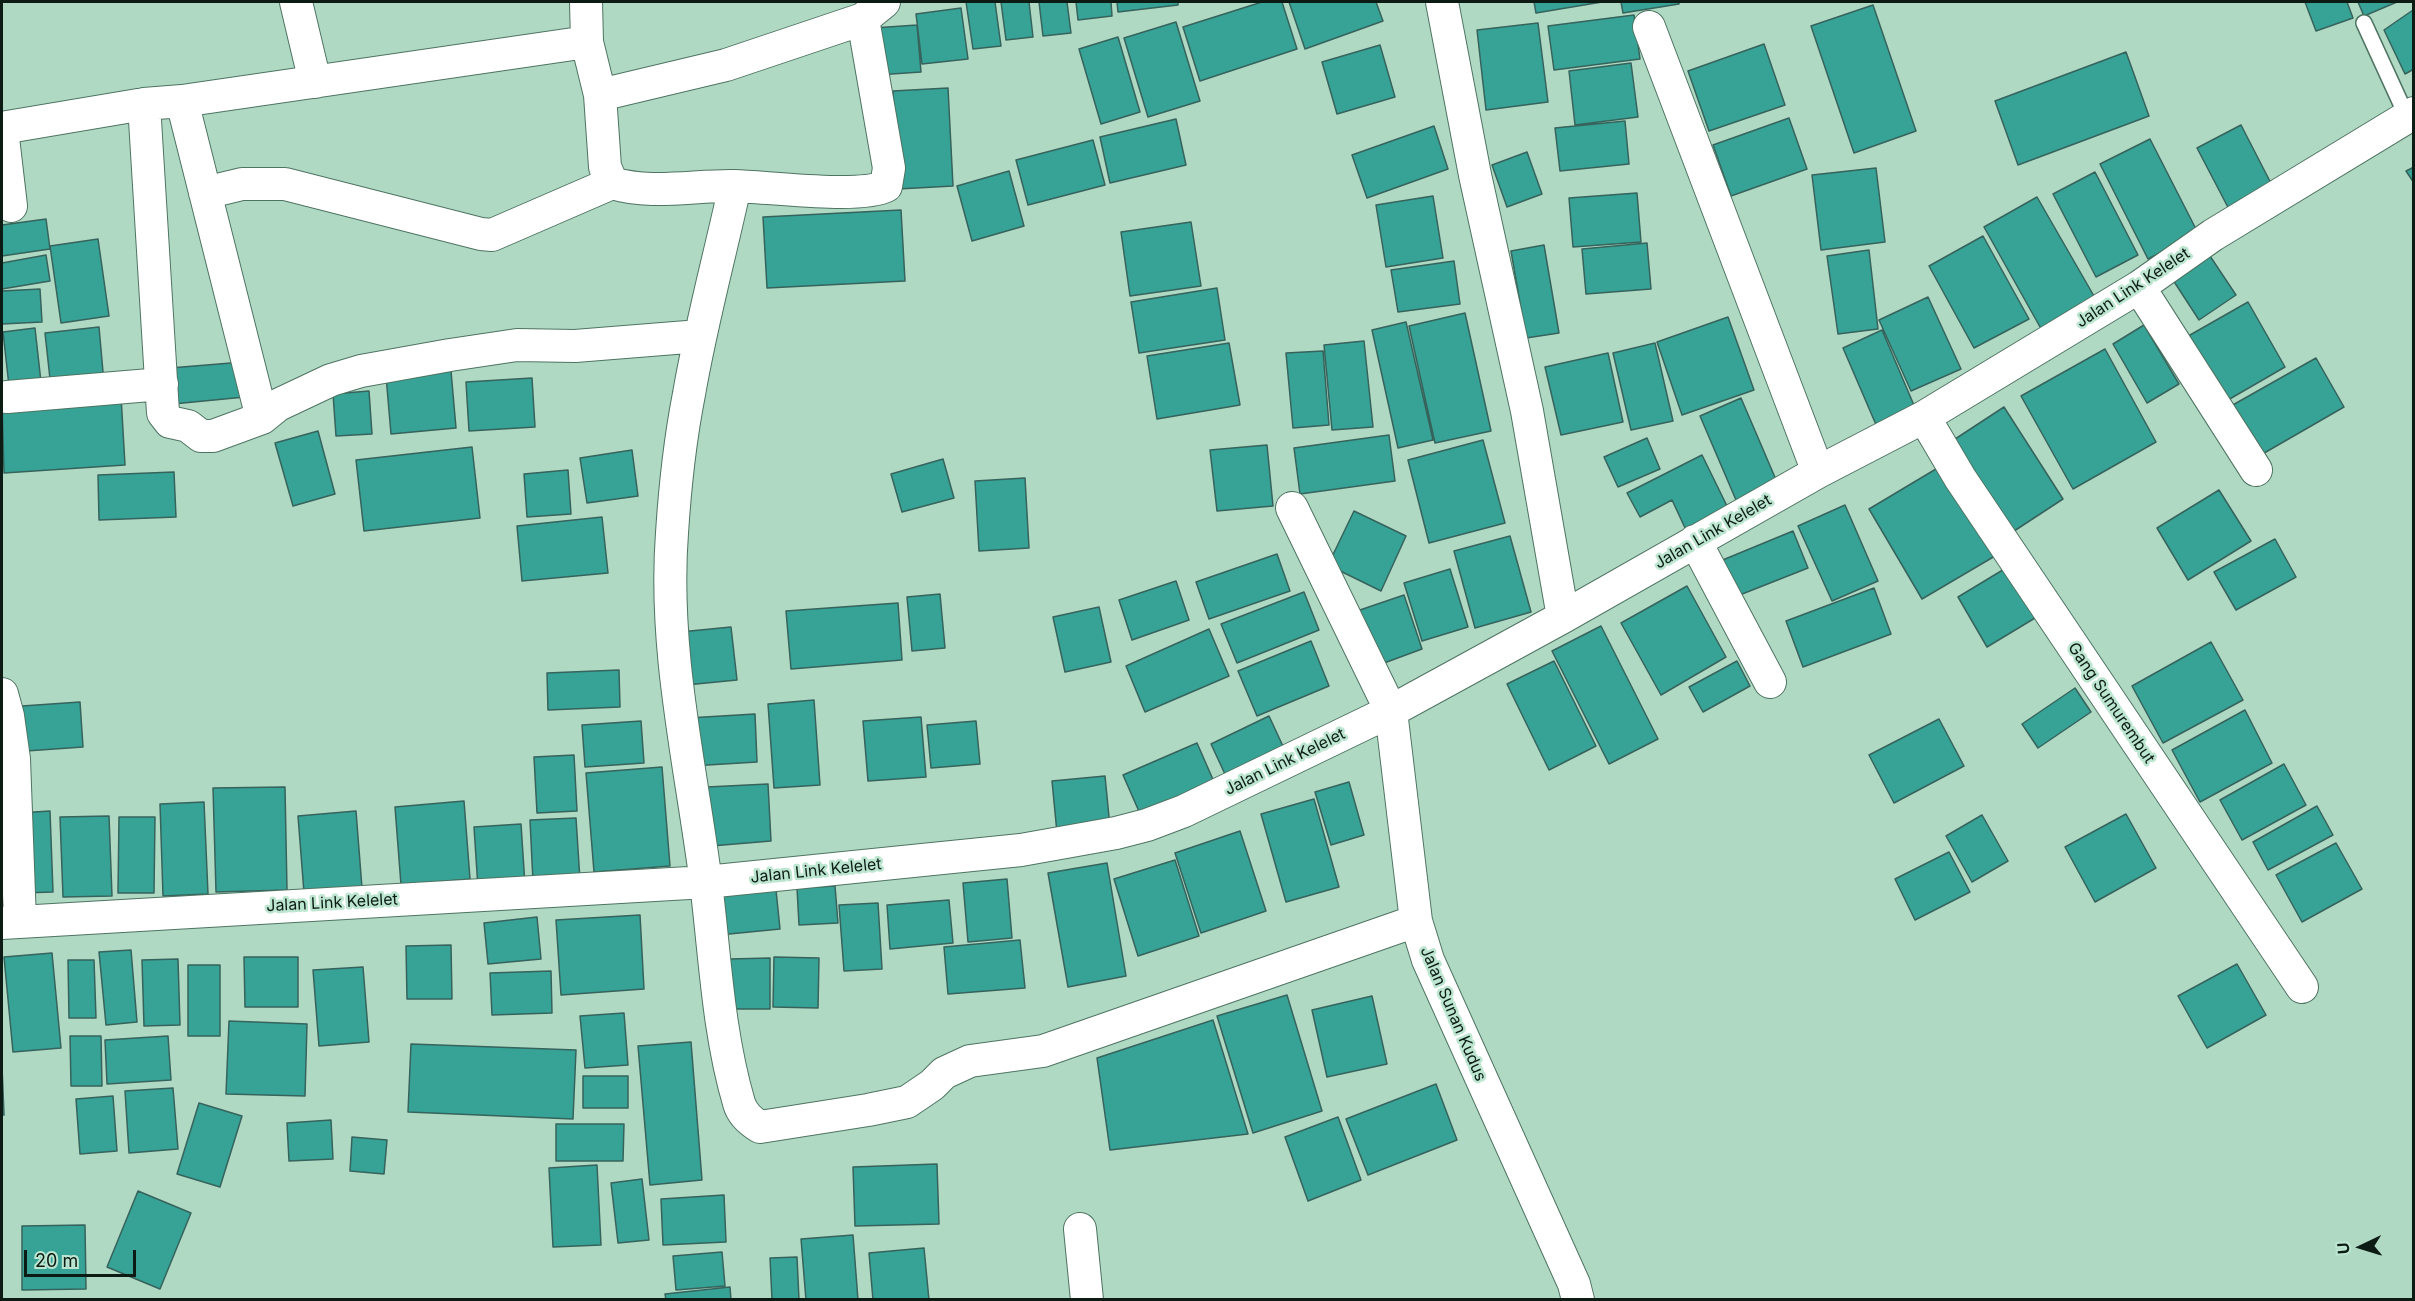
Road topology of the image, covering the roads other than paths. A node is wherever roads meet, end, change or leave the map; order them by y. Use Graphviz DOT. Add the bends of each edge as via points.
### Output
graph roads {
  1 [pos="296,2"];
  2 [pos="586,2"];
  3 [pos="1442,2"];
  4 [pos="873,10"];
  5 [pos="2364,23"];
  6 [pos="1649,27"];
  7 [pos="587,42"];
  8 [pos="315,82"];
  9 [pos="600,95"];
  10 [pos="182,101"];
  11 [pos="144,104"];
  12 [pos="2410,115"];
  13 [pos="2,129"];
  14 [pos="612,183"];
  15 [pos="735,186"];
  16 [pos="205,193"];
  17 [pos="11,206"];
  18 [pos="2139,287"];
  19 [pos="700,336"];
  20 [pos="162,384"];
  21 [pos="7,397"];
  22 [pos="1924,417"];
  23 [pos="262,418"];
  24 [pos="2256,470"];
  25 [pos="1818,472"];
  26 [pos="1292,508"];
  27 [pos="1695,541"];
  28 [pos="1563,617"];
  29 [pos="1770,682"];
  30 [pos="2,694"];
  31 [pos="1391,711"];
  32 [pos="706,882"];
  33 [pos="1416,921"];
  34 [pos="11,922"];
  35 [pos="2302,987"];
  36 [pos="1080,1229"];
  37 [pos="1087,1299"];
  38 [pos="1578,1299"];
  1 -- 8 [label="street"];
  2 -- 7 [label="street"];
  3 -- 28 [label="street" via="1527,411"];
  4 -- 9 [label="street" via="726,65"];
  4 -- 15 [label="street" via="889,168 886,186 851,192"];
  5 -- 12 [label="lane"];
  6 -- 25 [label="street"];
  7 -- 8 [label="street"];
  7 -- 9 [label="street"];
  8 -- 10 [label="street"];
  9 -- 14 [label="street" via="605,167"];
  10 -- 11 [label="street"];
  10 -- 16 [label="street"];
  11 -- 13 [label="street"];
  11 -- 20 [label="street"];
  12 -- 18 [label="street, Jalan Link Kelelet" via="2213,236"];
  13 -- 17 [label="street"];
  14 -- 15 [label="street" via="636,189"];
  14 -- 16 [label="street" via="492,235 285,184 242,184"];
  15 -- 19 [label="street"];
  16 -- 23 [label="street"];
  18 -- 22 [label="street, Jalan Link Kelelet"];
  18 -- 24 [label="street"];
  19 -- 23 [label="street" via="575,346 517,345 372,369 315,386"];
  19 -- 32 [label="street" via="677,468 670,617 677,691"];
  20 -- 21 [label="street"];
  20 -- 23 [label="street" via="164,417 201,436 229,432"];
  22 -- 25 [label="street, Jalan Link Kelelet"];
  22 -- 35 [label="street, Gang Sumurembut" via="1960,478"];
  25 -- 27 [label="street, Jalan Link Kelelet"];
  26 -- 31 [label="street, Jalan Sunan Kudus"];
  27 -- 28 [label="street, Jalan Link Kelelet"];
  27 -- 29 [label="street"];
  28 -- 31 [label="street, Jalan Link Kelelet"];
  30 -- 34 [label="street" via="14,759"];
  31 -- 32 [label="street, Jalan Link Kelelet" via="1184,811 1116,833 1021,850"];
  31 -- 33 [label="street, Jalan Sunan Kudus"];
  32 -- 33 [label="street" via="722,1019 739,1105 748,1120 760,1127 907,1102 944,1073 970,1060 1043,1051"];
  32 -- 34 [label="street, Jalan Link Kelelet"];
  33 -- 38 [label="street, Jalan Sunan Kudus" via="1428,960"];
  36 -- 37 [label="street"];
}
